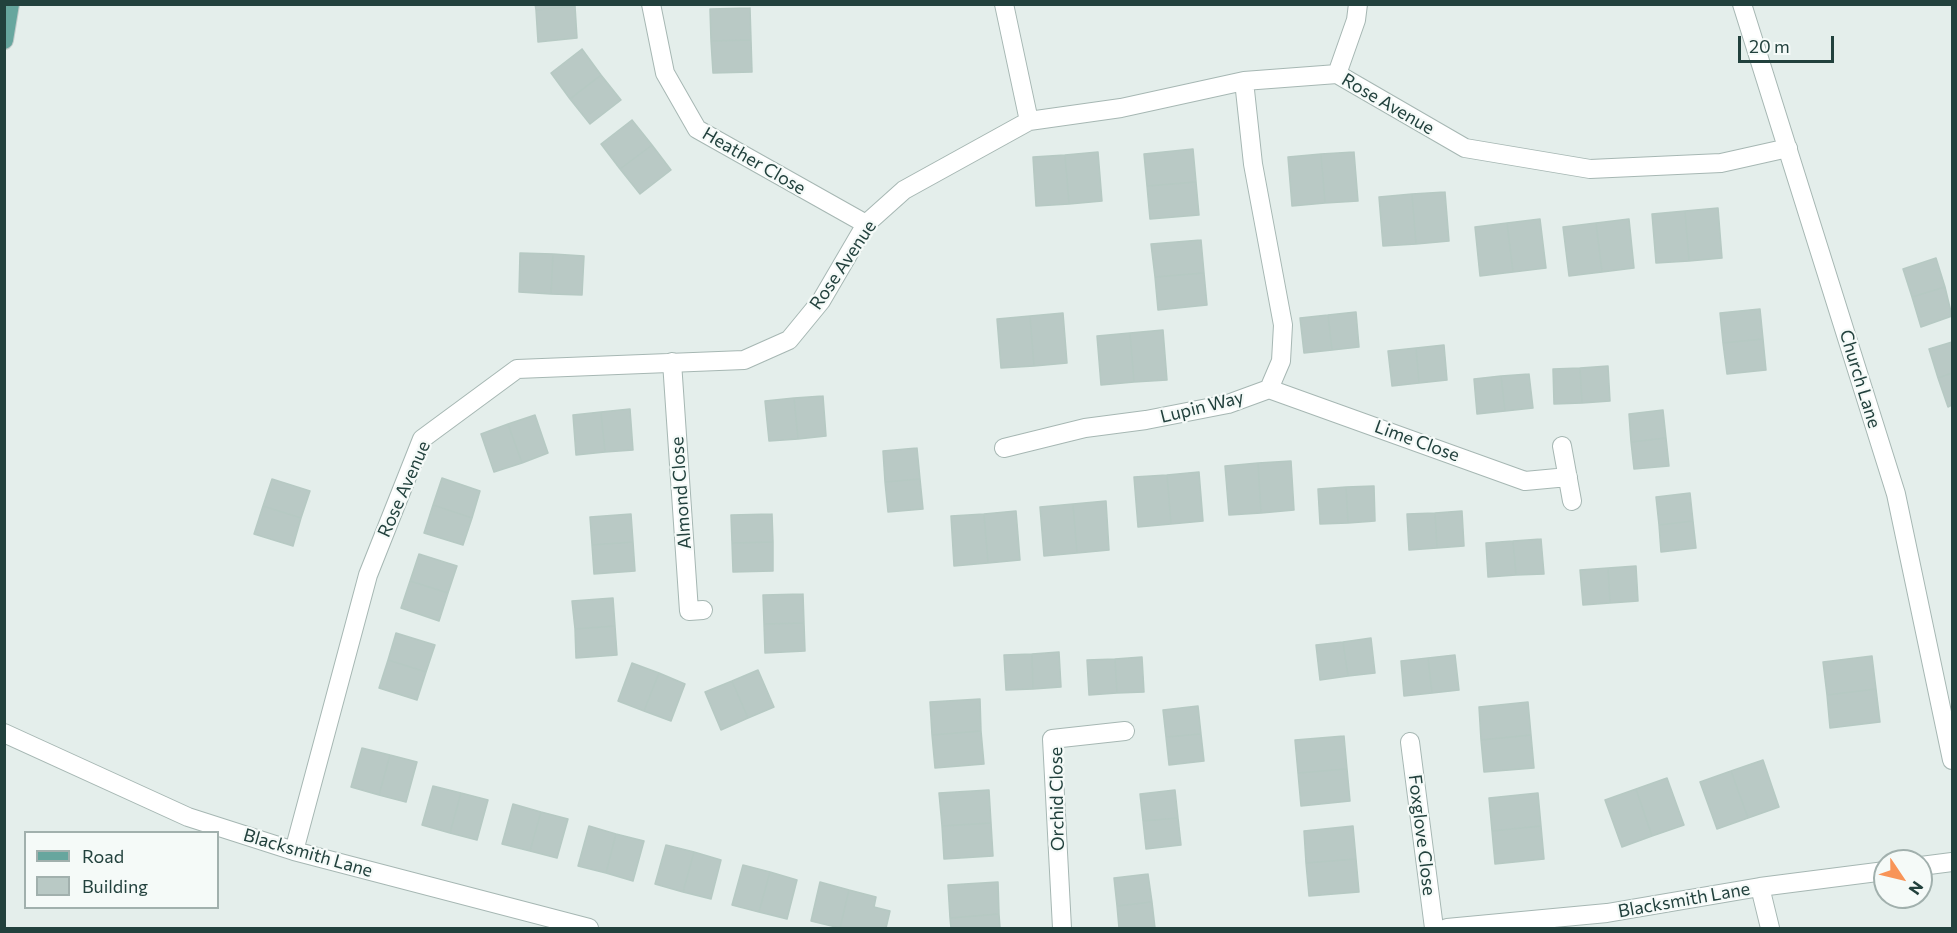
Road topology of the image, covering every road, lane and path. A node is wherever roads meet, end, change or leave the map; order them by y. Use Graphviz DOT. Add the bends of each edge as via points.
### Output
graph roads {
  1 [pos="10,4"];
  2 [pos="651,4"];
  3 [pos="1004,4"];
  4 [pos="1358,4"];
  5 [pos="1742,4"];
  6 [pos="4,40"];
  7 [pos="1336,74"];
  8 [pos="1244,81"];
  9 [pos="1029,121"];
  10 [pos="1788,148"];
  11 [pos="866,224"];
  12 [pos="672,362"];
  13 [pos="1269,389"];
  14 [pos="1562,446"];
  15 [pos="1004,448"];
  16 [pos="1568,477"];
  17 [pos="1572,501"];
  18 [pos="690,612"];
  19 [pos="1125,731"];
  20 [pos="4,733"];
  21 [pos="1410,742"];
  22 [pos="1953,760"];
  23 [pos="294,851"];
  24 [pos="1953,862"];
  25 [pos="1933,864"];
  26 [pos="1873,873"];
  27 [pos="1760,887"];
  28 [pos="589,928"];
  29 [pos="1062,928"];
  30 [pos="1434,928"];
  31 [pos="1447,928"];
  32 [pos="1770,928"];
  1 -- 6 [label="main road"];
  2 -- 11 [label="street, Heather Close" via="665,73 697,129"];
  3 -- 9 [label="street"];
  4 -- 7 [label="street"];
  5 -- 10 [label="street, Church Lane"];
  7 -- 8 [label="street, Rose Avenue"];
  7 -- 10 [label="street, Rose Avenue" via="1465,148 1590,169 1721,163"];
  8 -- 9 [label="street, Rose Avenue" via="1121,108"];
  8 -- 13 [label="street, Lupin Way" via="1253,164 1283,325 1281,361"];
  9 -- 11 [label="street, Rose Avenue" via="904,190"];
  10 -- 22 [label="street, Church Lane" via="1896,494"];
  11 -- 12 [label="street, Rose Avenue" via="821,301 789,340 744,360"];
  12 -- 18 [label="street, Almond Close"];
  12 -- 23 [label="street, Rose Avenue" via="517,369 422,439 368,575"];
  13 -- 15 [label="street, Lupin Way" via="1228,404 1085,428"];
  13 -- 16 [label="street, Lime Close" via="1525,481"];
  14 -- 16 [label="street"];
  16 -- 17 [label="street"];
  19 -- 29 [label="street, Orchid Close" via="1052,739"];
  20 -- 23 [label="street, Blacksmith Lane" via="188,817"];
  21 -- 30 [label="street, Foxglove Close"];
  23 -- 28 [label="street, Blacksmith Lane"];
  24 -- 25 [label="street"];
  26 -- 27 [label="street, Blacksmith Lane"];
  27 -- 31 [label="street, Blacksmith Lane" via="1607,913"];
  27 -- 32 [label="street"];
}
